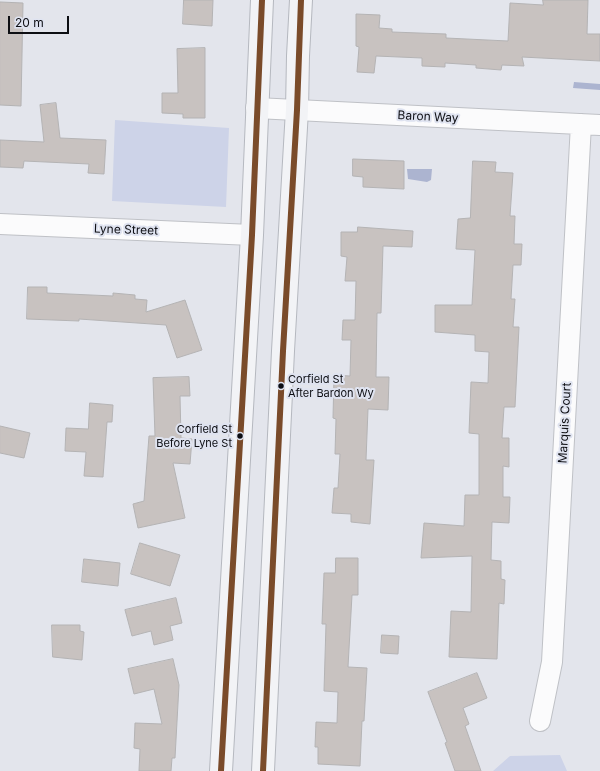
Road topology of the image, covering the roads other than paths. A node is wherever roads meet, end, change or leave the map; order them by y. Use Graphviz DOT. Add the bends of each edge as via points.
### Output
graph roads {
  1 [pos="262,0"];
  2 [pos="301,0"];
  3 [pos="256,108"];
  4 [pos="297,110"];
  5 [pos="590,125"];
  6 [pos="0,224"];
  7 [pos="252,235"];
  8 [pos="540,721"];
  9 [pos="222,771"];
  10 [pos="263,771"];
  1 -- 3 [label="main road"];
  2 -- 4 [label="main road"];
  3 -- 4 [label="street, Baron Way"];
  3 -- 7 [label="main road"];
  4 -- 5 [label="street, Baron Way"];
  4 -- 10 [label="main road" via="283,343"];
  5 -- 8 [label="street, Marquis Court" via="552,662"];
  6 -- 7 [label="street, Lyne Street"];
  7 -- 9 [label="main road"];
}
